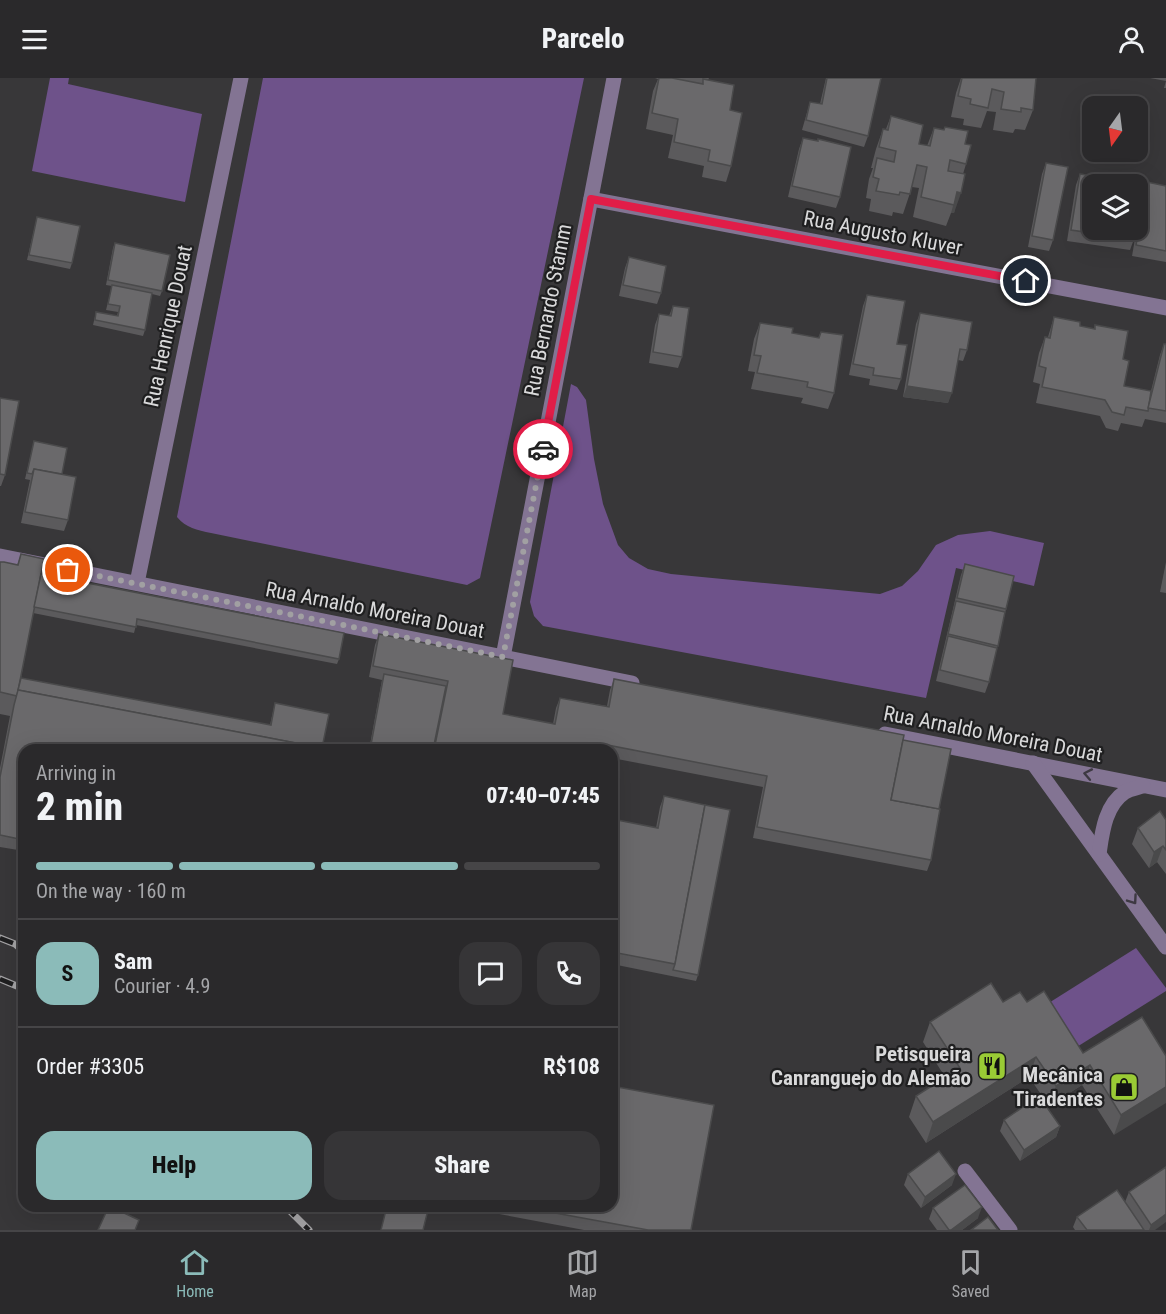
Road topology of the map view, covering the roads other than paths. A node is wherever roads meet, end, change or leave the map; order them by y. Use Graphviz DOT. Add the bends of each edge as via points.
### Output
graph roads {
  1 [pos="241,78"];
  2 [pos="614,78"];
  3 [pos="591,199"];
  4 [pos="1166,308"];
  5 [pos="0,556"];
  6 [pos="137,583"];
  7 [pos="503,657"];
  8 [pos="641,685"];
  9 [pos="872,731"];
  10 [pos="1033,763"];
  11 [pos="1143,786"];
  12 [pos="1166,790"];
  13 [pos="1099,854"];
  14 [pos="1166,947"];
  15 [pos="965,1171"];
  16 [pos="1010,1230"];
  1 -- 6 [label="street, Rua Henrique Douat"];
  2 -- 3 [label="street, Rua Bernardo Stamm"];
  3 -- 4 [label="street, Rua Augusto Kluver"];
  3 -- 7 [label="street, Rua Bernardo Stamm"];
  5 -- 6 [label="street, Rua Arnaldo Moreira Douat"];
  6 -- 7 [label="street, Rua Arnaldo Moreira Douat"];
  7 -- 8 [label="street, Rua Arnaldo Moreira Douat"];
  9 -- 10 [label="street, Rua Arnaldo Moreira Douat"];
  11 -- 10 [label="street, Rua Arnaldo Moreira Douat, one-way"];
  10 -- 13 [label="street"];
  11 -- 12 [label="street, Rua Arnaldo Moreira Douat"];
  11 -- 13 [label="street" via="1125,793 1112,806"];
  13 -- 14 [label="street, one-way"];
  15 -- 16 [label="street"];
}
